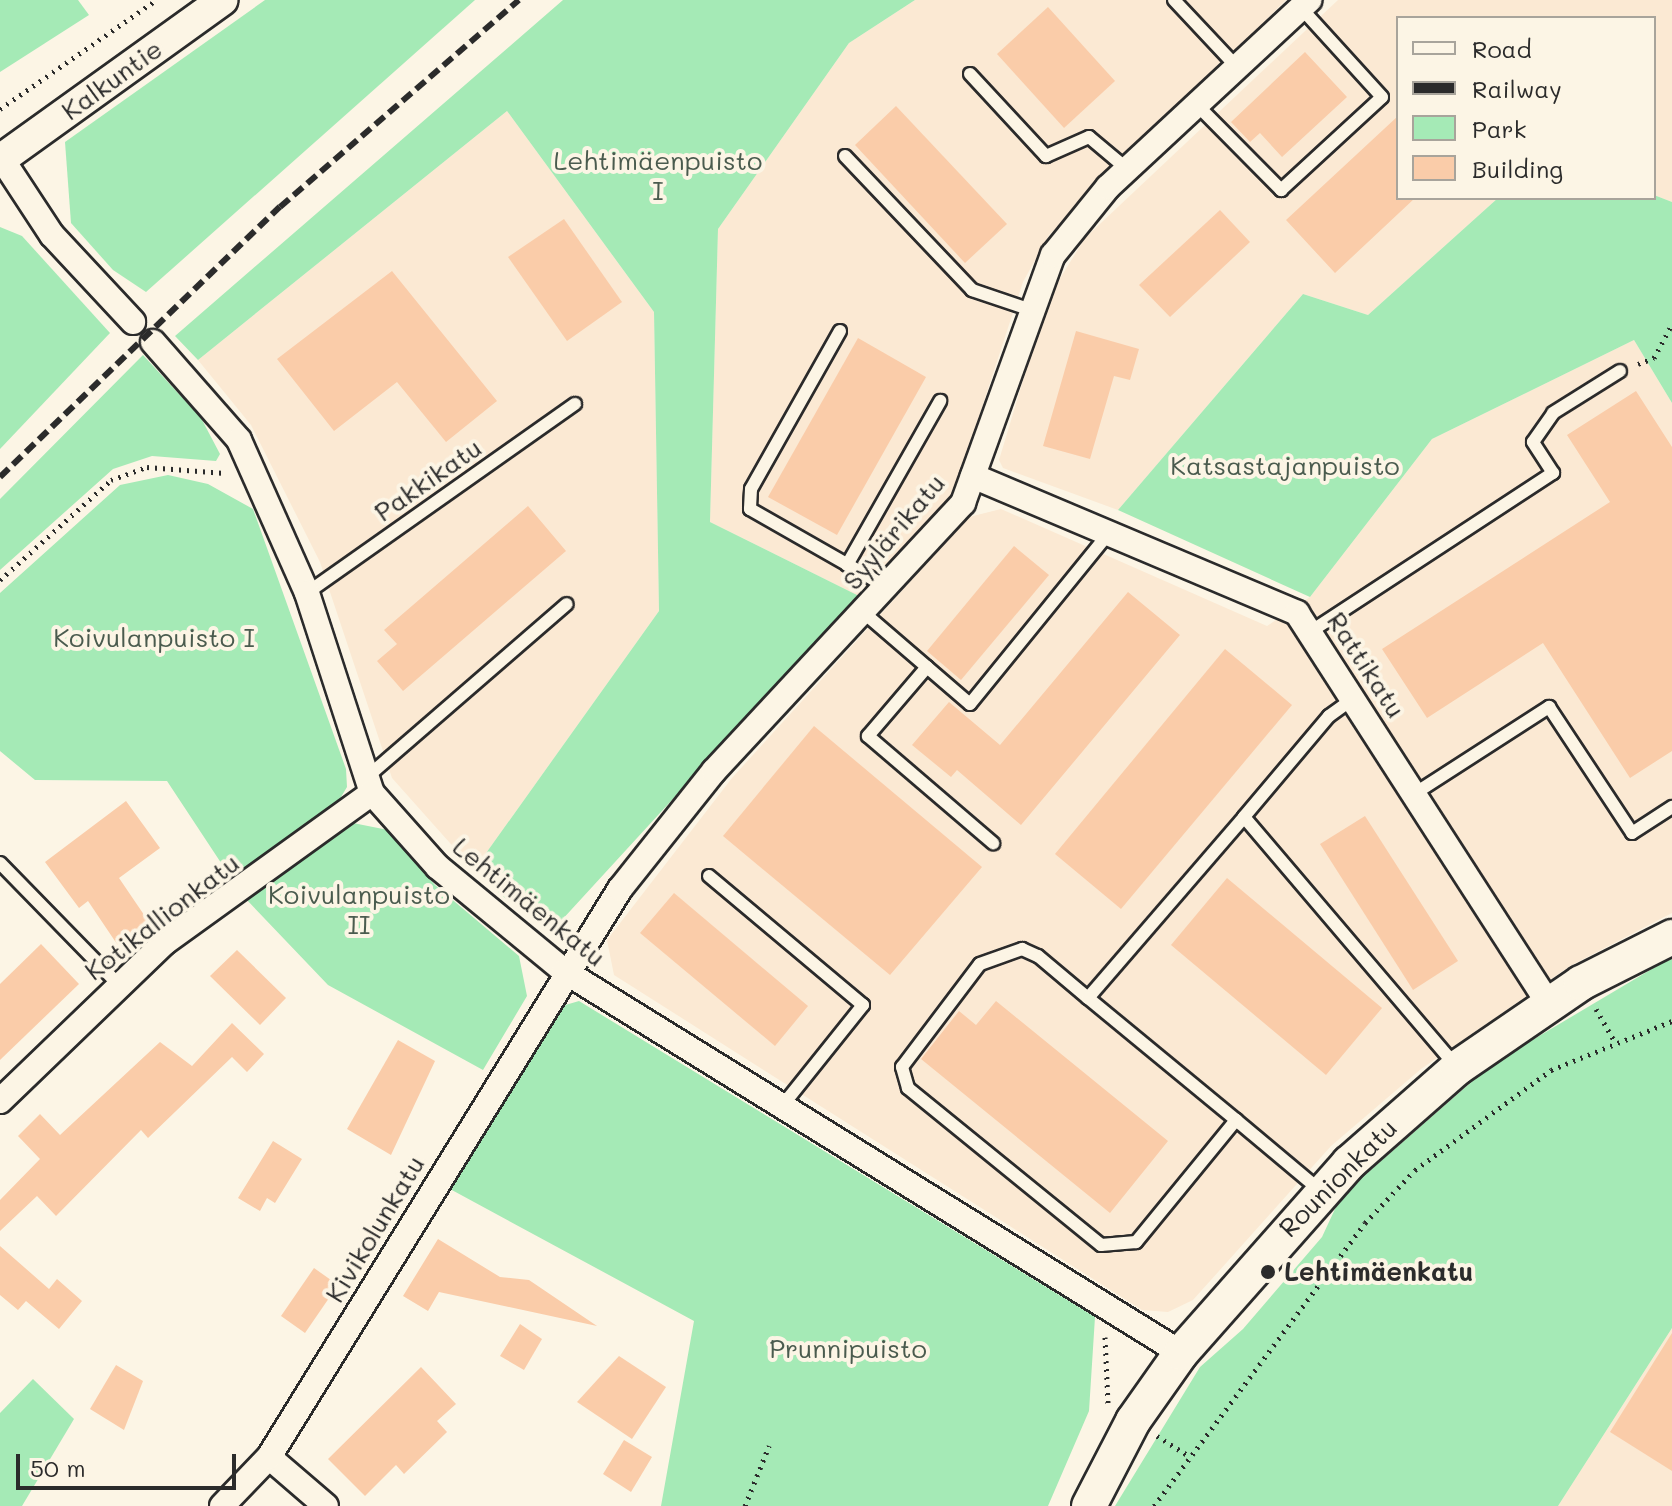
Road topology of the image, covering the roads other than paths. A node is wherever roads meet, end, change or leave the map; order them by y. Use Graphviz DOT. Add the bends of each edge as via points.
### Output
graph roads {
  1 [pos="223,0"];
  2 [pos="1174,0"];
  3 [pos="1305,4"];
  4 [pos="1237,67"];
  5 [pos="970,74"];
  6 [pos="1197,105"];
  7 [pos="845,156"];
  8 [pos="1,159"];
  9 [pos="1127,169"];
  10 [pos="1028,309"];
  11 [pos="133,322"];
  12 [pos="840,331"];
  13 [pos="153,342"];
  14 [pos="1620,371"];
  15 [pos="940,401"];
  16 [pos="575,404"];
  17 [pos="973,476"];
  18 [pos="1110,531"];
  19 [pos="847,565"];
  20 [pos="887,587"];
  21 [pos="307,593"];
  22 [pos="567,604"];
  23 [pos="863,612"];
  24 [pos="1313,630"];
  25 [pos="927,667"];
  26 [pos="1355,697"];
  27 [pos="370,785"];
  28 [pos="1414,794"];
  29 [pos="1672,807"];
  30 [pos="1244,817"];
  31 [pos="993,843"];
  32 [pos="0,863"];
  33 [pos="709,876"];
  34 [pos="1672,937"];
  35 [pos="564,971"];
  36 [pos="117,983"];
  37 [pos="1088,998"];
  38 [pos="1550,1005"];
  39 [pos="1457,1068"];
  40 [pos="0,1101"];
  41 [pos="782,1106"];
  42 [pos="1236,1120"];
  43 [pos="1321,1191"];
  44 [pos="1181,1353"];
  45 [pos="269,1457"];
  46 [pos="222,1506"];
  47 [pos="326,1506"];
  48 [pos="1089,1506"];
  1 -- 8 [label="street, Kalkuntie"];
  2 -- 4 [label="lane"];
  3 -- 4 [label="street, Syylärikatu"];
  3 -- 6 [label="lane" via="1382,97 1281,190"];
  4 -- 6 [label="street, Syylärikatu"];
  5 -- 9 [label="lane" via="1046,156 1089,137"];
  6 -- 9 [label="street, Syylärikatu"];
  7 -- 10 [label="lane" via="972,290"];
  8 -- 11 [label="street" via="52,235"];
  9 -- 10 [label="street, Syylärikatu" via="1053,255"];
  10 -- 17 [label="street, Syylärikatu"];
  12 -- 19 [label="lane" via="749,499 759,517"];
  13 -- 21 [label="street, Lehtimäenkatu" via="215,406 251,465"];
  14 -- 24 [label="lane" via="1553,413 1533,442 1553,473"];
  15 -- 19 [label="lane"];
  16 -- 21 [label="lane, Pakkikatu"];
  17 -- 18 [label="street, Rattikatu"];
  17 -- 20 [label="street, Syylärikatu" via="963,503"];
  18 -- 24 [label="street, Rattikatu" via="1274,599"];
  18 -- 25 [label="lane" via="970,704"];
  19 -- 20 [label="lane"];
  20 -- 23 [label="street, Syylärikatu"];
  21 -- 27 [label="street, Lehtimäenkatu"];
  22 -- 27 [label="lane"];
  23 -- 25 [label="lane"];
  23 -- 35 [label="street, Syylärikatu" via="714,771"];
  24 -- 26 [label="street, Rattikatu"];
  25 -- 31 [label="lane" via="868,736"];
  26 -- 28 [label="street, Rattikatu"];
  26 -- 30 [label="lane" via="1329,716"];
  27 -- 35 [label="street, Lehtimäenkatu" via="438,867"];
  27 -- 36 [label="street, Kotikallionkatu"];
  28 -- 29 [label="lane" via="1549,707 1632,833"];
  28 -- 38 [label="street, Rattikatu"];
  30 -- 37 [label="lane"];
  30 -- 39 [label="lane"];
  32 -- 36 [label="lane"];
  33 -- 41 [label="lane" via="863,1005"];
  34 -- 38 [label="main road, Rounionkatu"];
  35 -- 41 [label="street, Lehtimäenkatu"];
  35 -- 45 [label="street, Kivikolunkatu"];
  36 -- 40 [label="street, Kotikallionkatu"];
  37 -- 42 [label="lane"];
  37 -- 42 [label="lane" via="1038,956 1022,949 993,954 906,1057 903,1078 1101,1245 1136,1242"];
  38 -- 39 [label="main road, Rounionkatu"];
  39 -- 43 [label="main road, Rounionkatu"];
  41 -- 44 [label="street, Lehtimäenkatu"];
  42 -- 43 [label="lane"];
  43 -- 44 [label="main road, Rounionkatu"];
  44 -- 48 [label="main road, Rounionkatu" via="1133,1421"];
  45 -- 46 [label="street, Kivikolunkatu"];
  45 -- 47 [label="street"];
}
